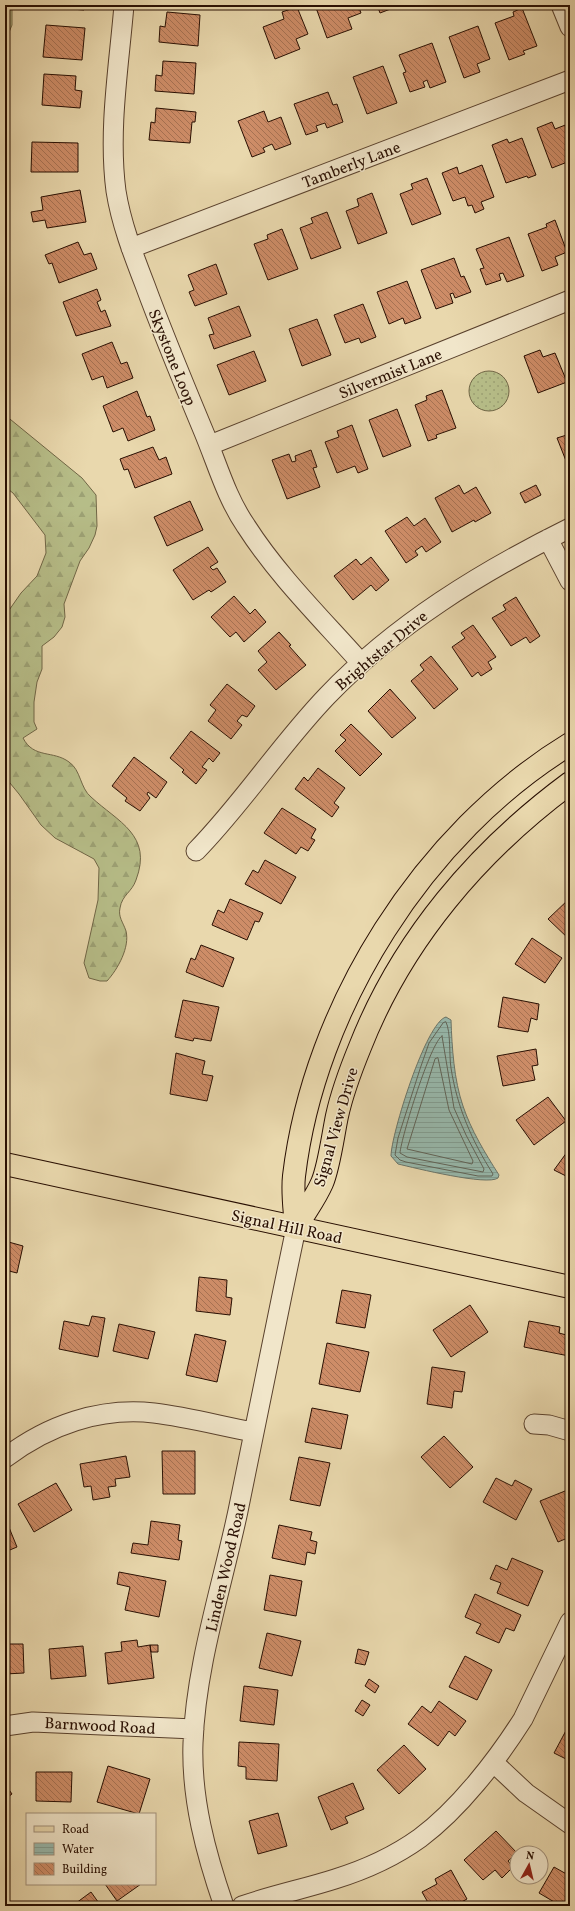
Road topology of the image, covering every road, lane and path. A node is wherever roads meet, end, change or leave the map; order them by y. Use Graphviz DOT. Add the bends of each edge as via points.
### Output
graph roads {
  1 [pos="124,5"];
  2 [pos="561,5"];
  3 [pos="570,27"];
  4 [pos="570,80"];
  5 [pos="131,248"];
  6 [pos="570,300"];
  7 [pos="210,445"];
  8 [pos="570,528"];
  9 [pos="548,539"];
  10 [pos="570,581"];
  11 [pos="361,662"];
  12 [pos="570,744"];
  13 [pos="570,783"];
  14 [pos="196,851"];
  15 [pos="5,1164"];
  16 [pos="296,1228"];
  17 [pos="570,1287"];
  18 [pos="534,1424"];
  19 [pos="254,1432"];
  20 [pos="570,1432"];
  21 [pos="5,1458"];
  22 [pos="570,1622"];
  23 [pos="5,1726"];
  24 [pos="194,1729"];
  25 [pos="493,1762"];
  26 [pos="570,1824"];
  27 [pos="224,1906"];
  28 [pos="242,1906"];
  1 -- 5 [label="street, Skystone Loop" via="115,156 116,190"];
  2 -- 3 [label="street"];
  4 -- 5 [label="street, Tamberly Lane"];
  5 -- 7 [label="street, Skystone Loop" via="166,344"];
  6 -- 7 [label="street, Silvermist Lane"];
  7 -- 11 [label="street, Skystone Loop" via="229,497 245,526 269,559"];
  8 -- 9 [label="street, Brightstar Drive"];
  9 -- 10 [label="street"];
  9 -- 11 [label="street, Brightstar Drive" via="454,592"];
  11 -- 14 [label="street, Brightstar Drive" via="326,697 224,821"];
  12 -- 16 [label="main road, Signal View Drive" via="492,802 454,839 420,879 370,954 341,1014 309,1104 294,1178"];
  13 -- 16 [label="main road, Signal View Drive" via="529,815 491,850 451,894 405,959 377,1008 360,1047 338,1114 322,1183"];
  15 -- 16 [label="main road, Signal Hill Road"];
  16 -- 17 [label="main road, Signal Hill Road"];
  16 -- 19 [label="street, Linden Wood Road"];
  18 -- 20 [label="street" via="549,1425"];
  19 -- 21 [label="street" via="154,1413 123,1412 93,1416 52,1428"];
  19 -- 24 [label="street, Linden Wood Road" via="208,1637"];
  22 -- 25 [label="street" via="523,1719"];
  23 -- 24 [label="street, Barnwood Road" via="33,1722"];
  24 -- 27 [label="street, Linden Wood Road" via="196,1795 203,1838"];
  25 -- 26 [label="street" via="526,1793"];
  25 -- 28 [label="street" via="453,1808 408,1845 376,1863 336,1879 269,1896"];
}
